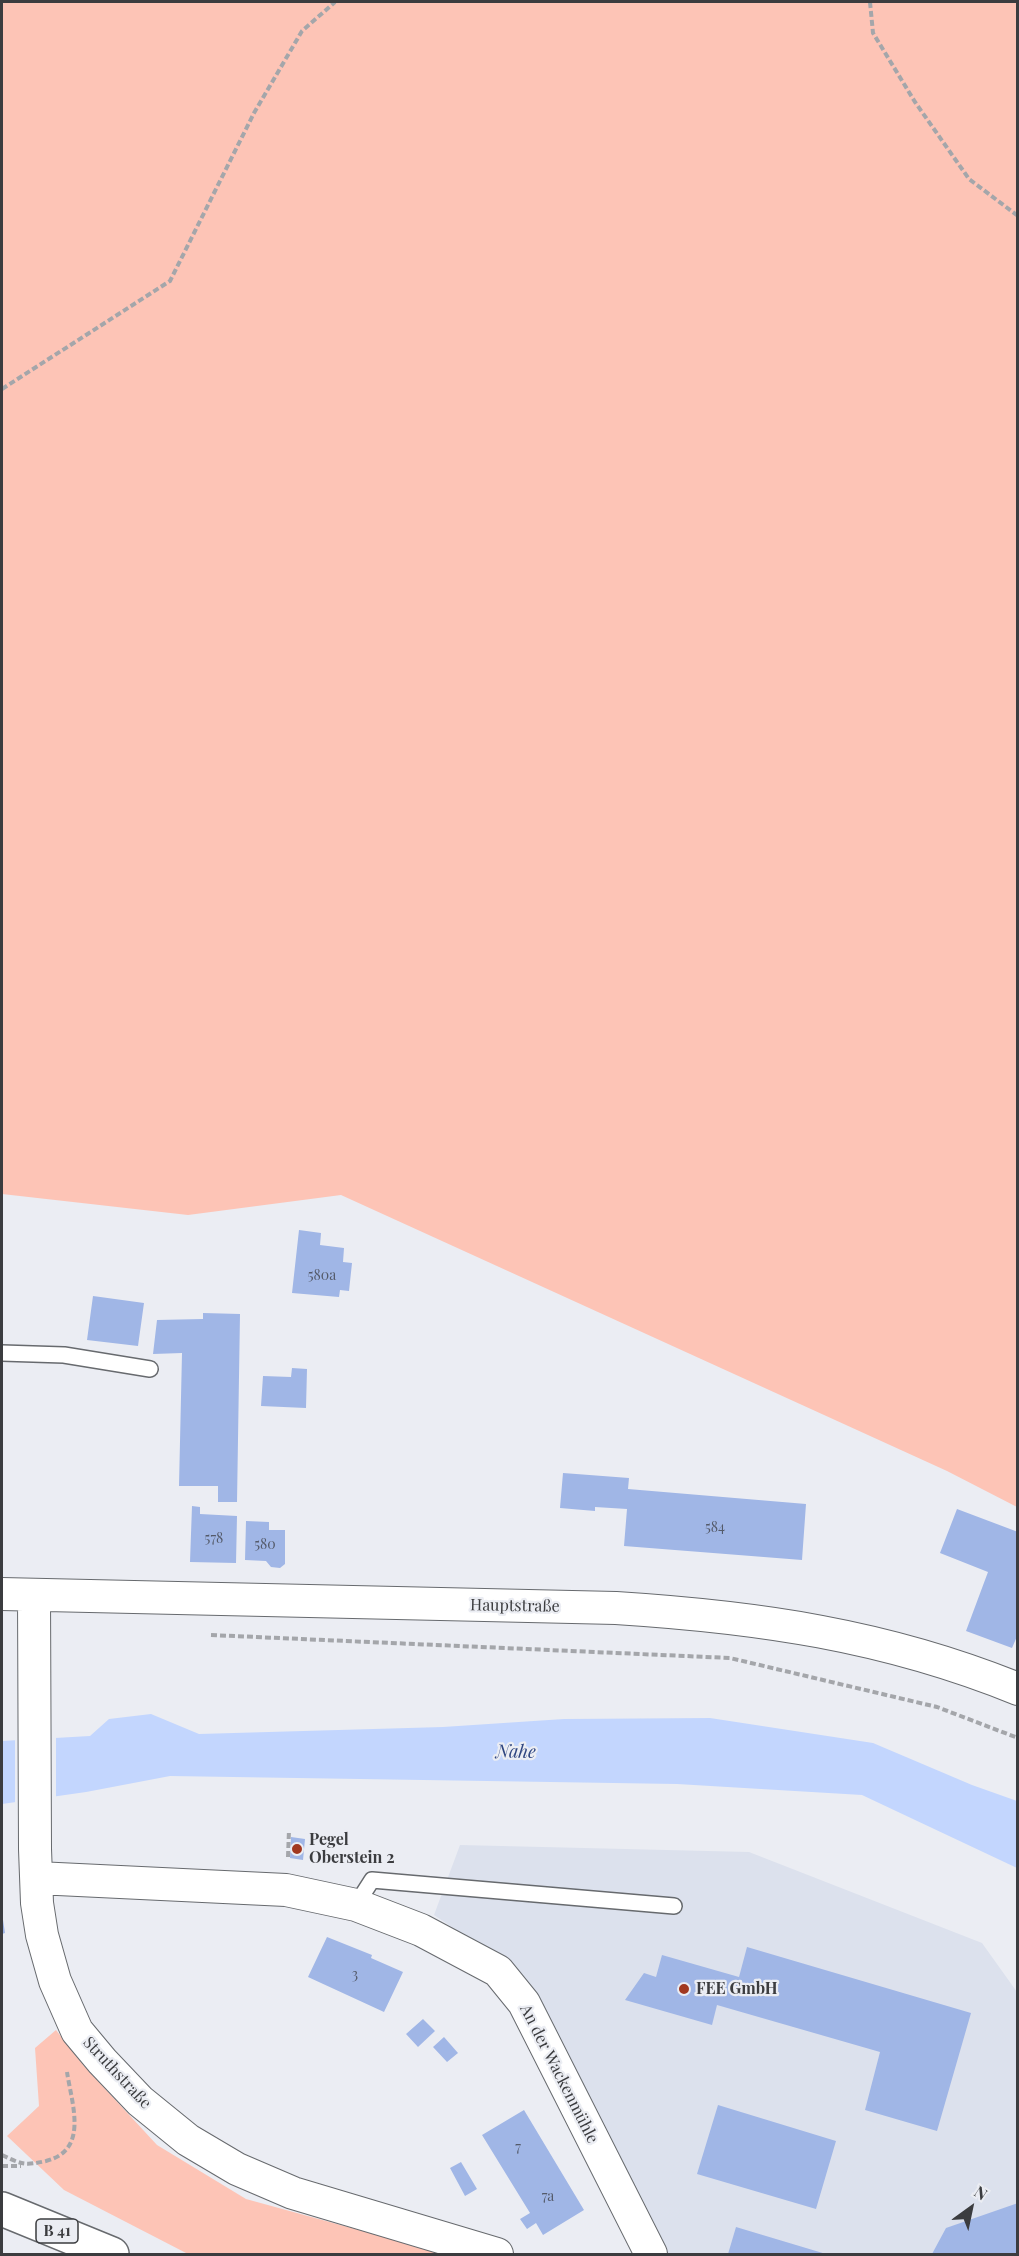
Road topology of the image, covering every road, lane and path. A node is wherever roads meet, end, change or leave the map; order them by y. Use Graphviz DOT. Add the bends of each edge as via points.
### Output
graph roads {
  1 [pos="335,2"];
  2 [pos="870,2"];
  3 [pos="1017,216"];
  4 [pos="2,389"];
  5 [pos="2,1353"];
  6 [pos="150,1369"];
  7 [pos="2,1594"];
  8 [pos="34,1596"];
  9 [pos="207,1634"];
  10 [pos="1017,1689"];
  11 [pos="1017,1738"];
  12 [pos="36,1864"];
  13 [pos="356,1905"];
  14 [pos="674,1906"];
  15 [pos="77,2031"];
  16 [pos="2,2155"];
  17 [pos="2,2166"];
  18 [pos="25,2166"];
  19 [pos="2,2209"];
  20 [pos="112,2254"];
  21 [pos="497,2254"];
  22 [pos="651,2254"];
  1 -- 4 [label="path" via="302,31 254,113 170,281"];
  2 -- 3 [label="path" via="873,33 915,102 969,179"];
  5 -- 6 [label="lane" via="64,1355"];
  7 -- 8 [label="street, Hauptstraße"];
  8 -- 10 [label="street, Hauptstraße" via="616,1608 698,1614 846,1635 925,1656"];
  8 -- 12 [label="street, Struthstraße"];
  9 -- 11 [label="path" via="730,1658 937,1707"];
  12 -- 13 [label="street, An der Wackenmühle" via="285,1890"];
  12 -- 15 [label="street, Struthstraße" via="42,1935 55,1981"];
  13 -- 14 [label="lane" via="372,1880"];
  13 -- 22 [label="street, An der Wackenmühle" via="421,1930 498,1971 524,2003"];
  15 -- 18 [label="path" via="64,2052 76,2127 68,2150 57,2158"];
  15 -- 21 [label="street, Struthstraße" via="140,2101 188,2140 237,2169 293,2193"];
  16 -- 18 [label="path"];
  17 -- 18 [label="path"];
  19 -- 20 [label="main road, B 41"];
}
